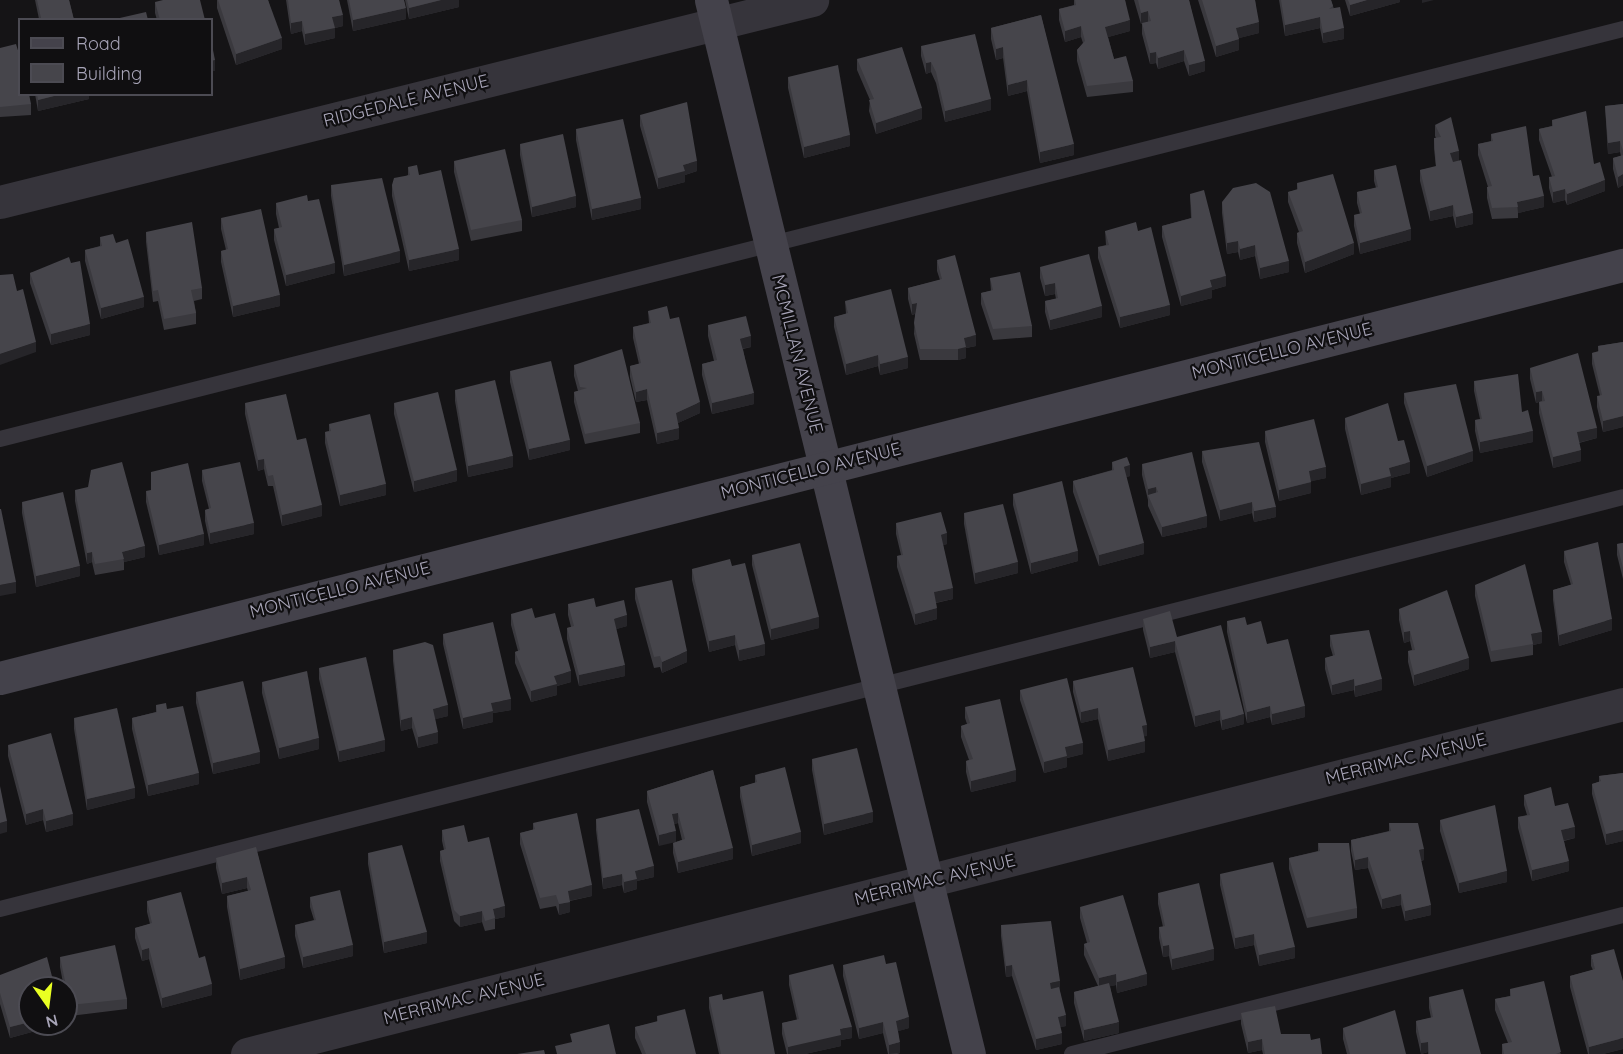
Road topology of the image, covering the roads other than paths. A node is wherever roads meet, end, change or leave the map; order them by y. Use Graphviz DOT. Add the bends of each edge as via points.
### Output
graph roads {
  1 [pos="812,0"];
  2 [pos="714,12"];
  3 [pos="1623,29"];
  4 [pos="0,202"];
  5 [pos="770,246"];
  6 [pos="1623,266"];
  7 [pos="0,439"];
  8 [pos="827,468"];
  9 [pos="1623,497"];
  10 [pos="0,678"];
  11 [pos="879,688"];
  12 [pos="1623,704"];
  13 [pos="926,883"];
  14 [pos="0,909"];
  15 [pos="1623,915"];
  16 [pos="247,1054"];
  17 [pos="969,1054"];
  18 [pos="1072,1054"];
  1 -- 2 [label="street, RIDGEDALE AVENUE"];
  2 -- 4 [label="street, RIDGEDALE AVENUE"];
  2 -- 5 [label="street, MCMILLAN AVENUE"];
  3 -- 5 [label="lane"];
  5 -- 7 [label="lane"];
  5 -- 8 [label="street, MCMILLAN AVENUE"];
  6 -- 8 [label="street, MONTICELLO AVENUE"];
  8 -- 10 [label="street, MONTICELLO AVENUE"];
  8 -- 11 [label="street, MCMILLAN AVENUE"];
  9 -- 11 [label="lane"];
  11 -- 13 [label="street, MCMILLAN AVENUE"];
  11 -- 14 [label="lane"];
  12 -- 13 [label="street, MERRIMAC AVENUE"];
  13 -- 16 [label="street, MERRIMAC AVENUE"];
  13 -- 17 [label="street, MCMILLAN AVENUE"];
  15 -- 18 [label="lane"];
}
